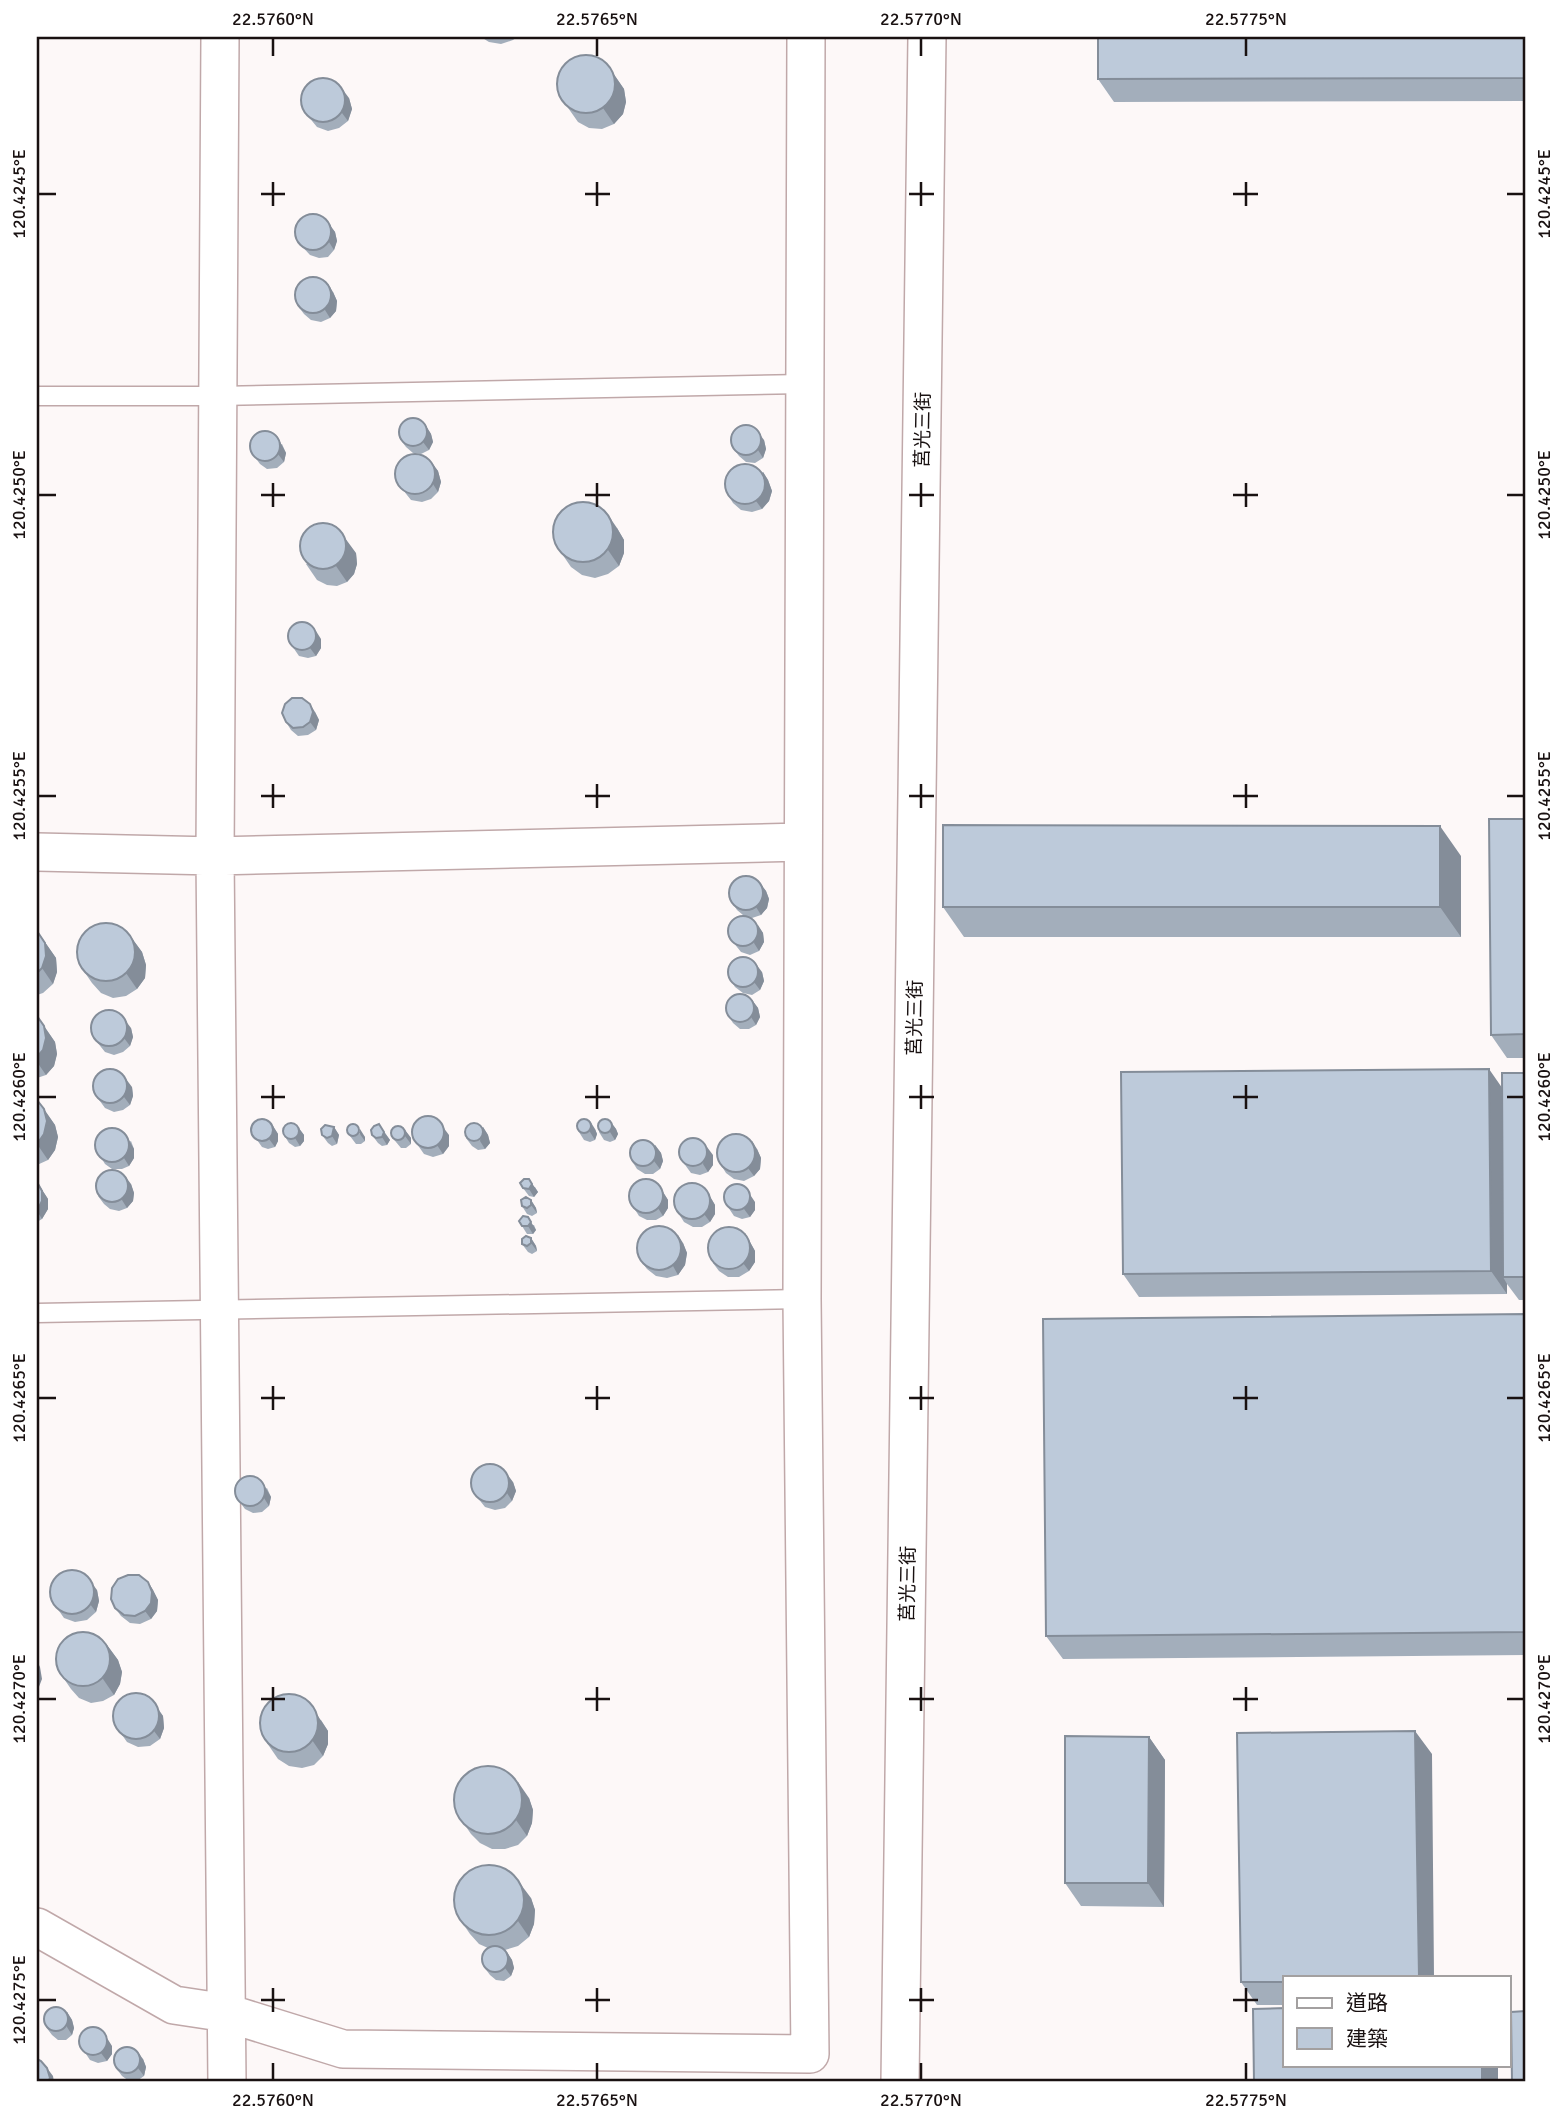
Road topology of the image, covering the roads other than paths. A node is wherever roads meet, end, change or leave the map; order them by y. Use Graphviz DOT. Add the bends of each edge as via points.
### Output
graph roads {
  1 [pos="220,37"];
  2 [pos="806,37"];
  3 [pos="927,37"];
  4 [pos="804,384"];
  5 [pos="37,396"];
  6 [pos="218,396"];
  7 [pos="802,842"];
  8 [pos="37,852"];
  9 [pos="215,856"];
  10 [pos="802,1298"];
  11 [pos="219,1311"];
  12 [pos="37,1312"];
  13 [pos="37,1927"];
  14 [pos="227,2012"];
  15 [pos="227,2082"];
  16 [pos="900,2082"];
  1 -- 6 [label="street"];
  2 -- 4 [label="street"];
  3 -- 16 [label="street, 莒光三街"];
  4 -- 6 [label="lane"];
  4 -- 7 [label="street"];
  5 -- 6 [label="lane"];
  6 -- 9 [label="street"];
  7 -- 9 [label="street"];
  7 -- 10 [label="street"];
  8 -- 9 [label="street"];
  9 -- 11 [label="street"];
  10 -- 11 [label="lane"];
  10 -- 14 [label="street" via="810,2054 343,2049"];
  11 -- 12 [label="lane"];
  11 -- 14 [label="street"];
  13 -- 14 [label="street" via="174,2005"];
  14 -- 15 [label="street"];
}
